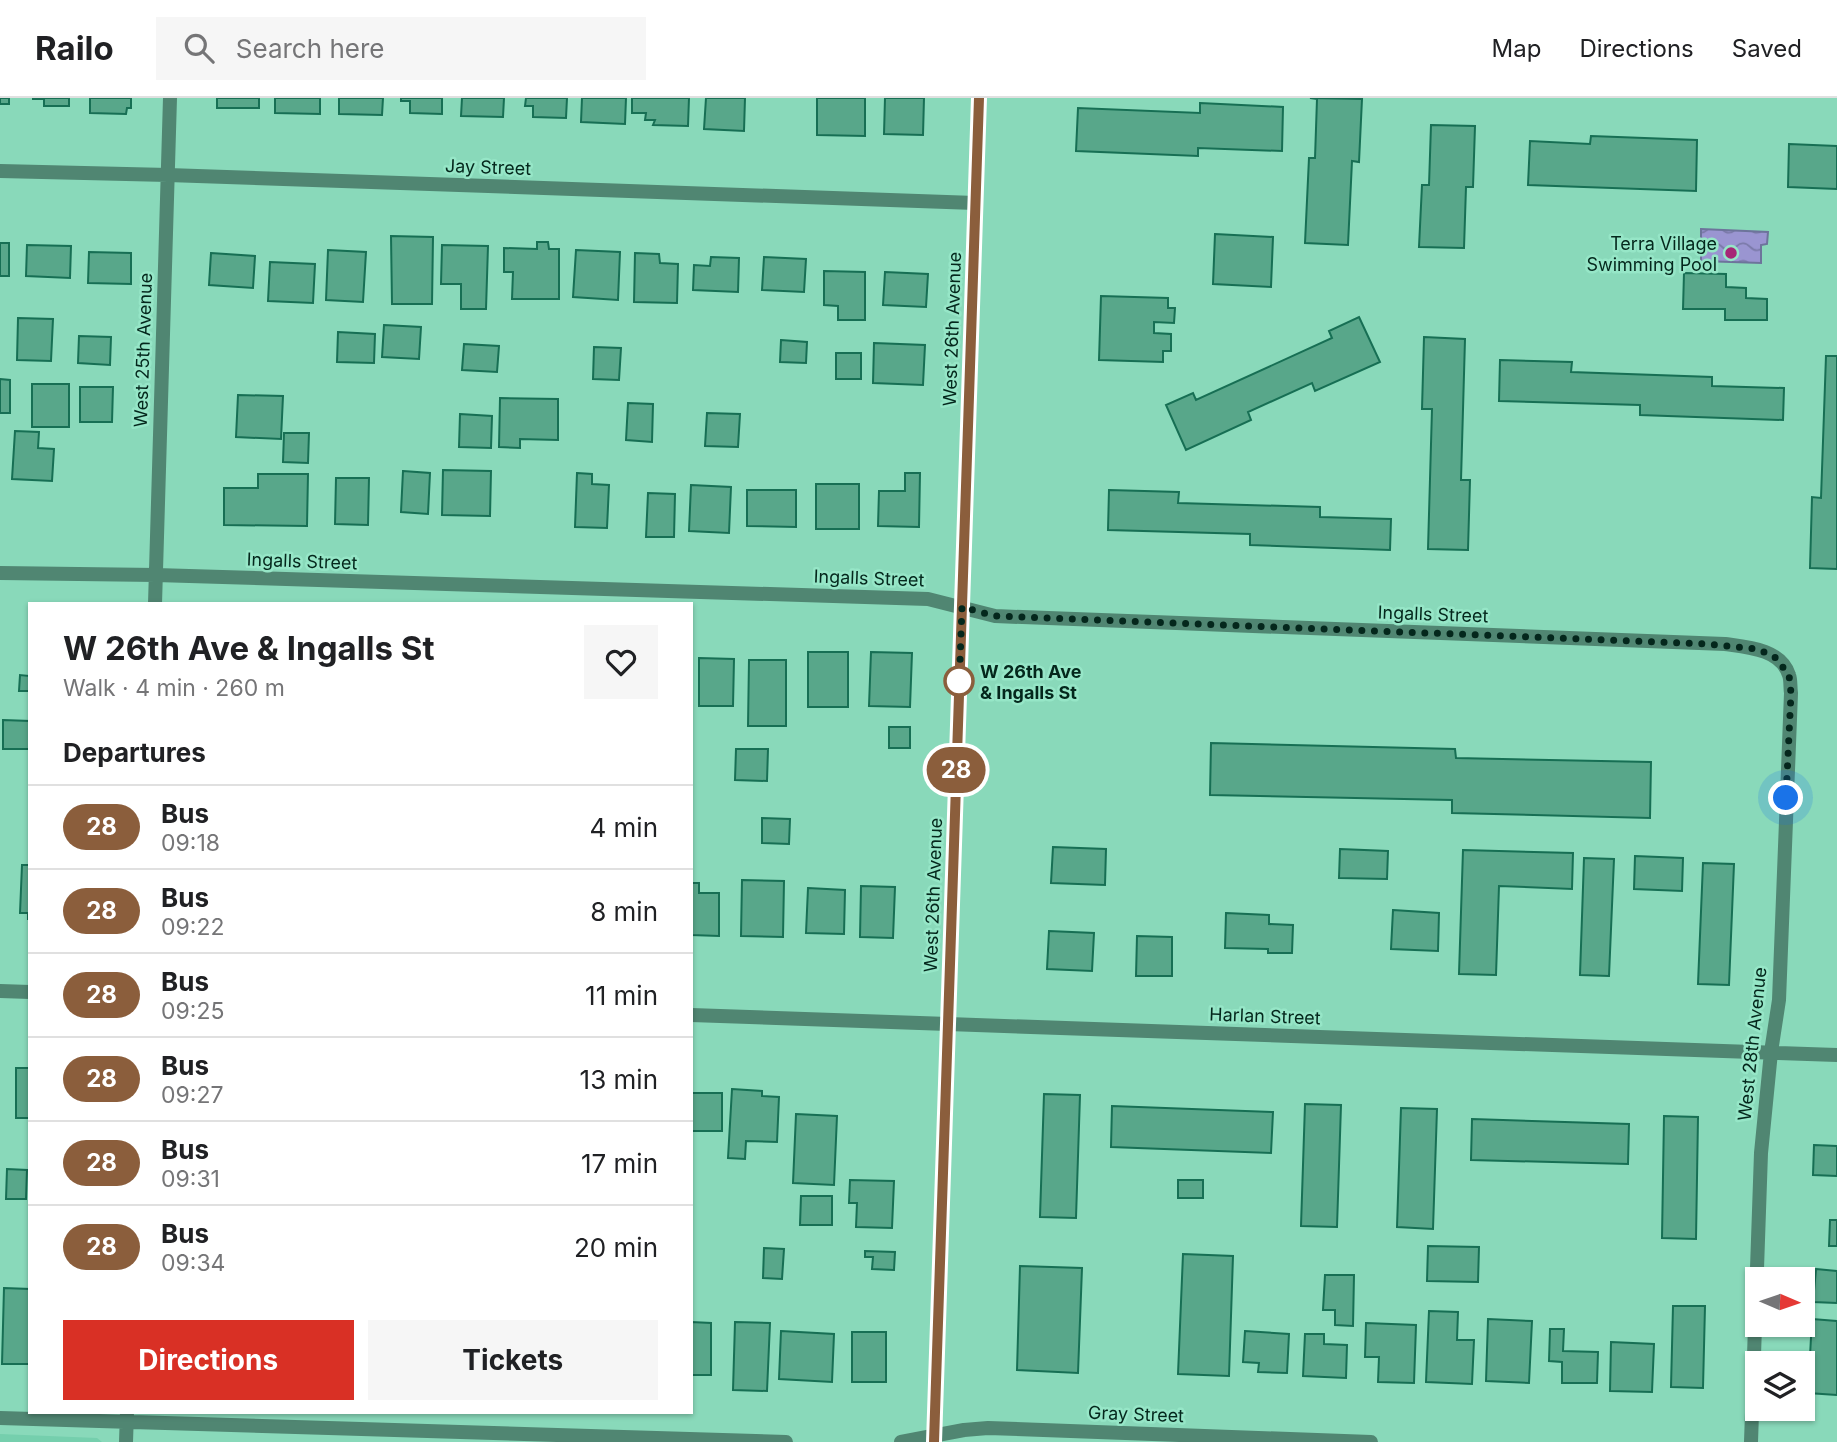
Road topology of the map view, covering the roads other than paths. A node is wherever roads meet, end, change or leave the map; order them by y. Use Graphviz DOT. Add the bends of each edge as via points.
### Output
graph roads {
  1 [pos="170,98"];
  2 [pos="979,98"];
  3 [pos="0,171"];
  4 [pos="168,175"];
  5 [pos="975,202"];
  6 [pos="0,573"];
  7 [pos="156,575"];
  8 [pos="155,602"];
  9 [pos="962,607"];
  10 [pos="1774,656"];
  11 [pos="0,991"];
  12 [pos="28,992"];
  13 [pos="693,1015"];
  14 [pos="947,1024"];
  15 [pos="1771,1052"];
  16 [pos="1837,1055"];
  17 [pos="0,1418"];
  18 [pos="126,1418"];
  19 [pos="934,1439"];
  20 [pos="126,1442"];
  21 [pos="786,1442"];
  22 [pos="901,1442"];
  23 [pos="1371,1442"];
  24 [pos="1751,1442"];
  1 -- 4 [label="street, West 25th Avenue"];
  2 -- 5 [label="street, West 26th Avenue"];
  3 -- 4 [label="street, Jay Street"];
  4 -- 5 [label="street, Jay Street"];
  4 -- 7 [label="street, West 25th Avenue"];
  5 -- 9 [label="street, West 26th Avenue"];
  6 -- 7 [label="street, Ingalls Street"];
  7 -- 8 [label="street, West 25th Avenue"];
  7 -- 9 [label="street, Ingalls Street" via="929,598"];
  9 -- 10 [label="street, Ingalls Street" via="995,616 1725,644"];
  9 -- 14 [label="street, West 26th Avenue"];
  10 -- 15 [label="street, West 28th Avenue" via="1789,675 1791,693 1779,1000"];
  11 -- 12 [label="street"];
  13 -- 14 [label="street, Harlan Street"];
  14 -- 15 [label="street, Harlan Street"];
  14 -- 19 [label="street, West 26th Avenue"];
  15 -- 16 [label="street, Harlan Street"];
  15 -- 24 [label="street, West 28th Avenue" via="1761,1153"];
  17 -- 18 [label="street"];
  18 -- 20 [label="street"];
  18 -- 21 [label="street"];
  19 -- 22 [label="street, Gray Street"];
  19 -- 23 [label="street, Gray Street" via="988,1428"];
}
